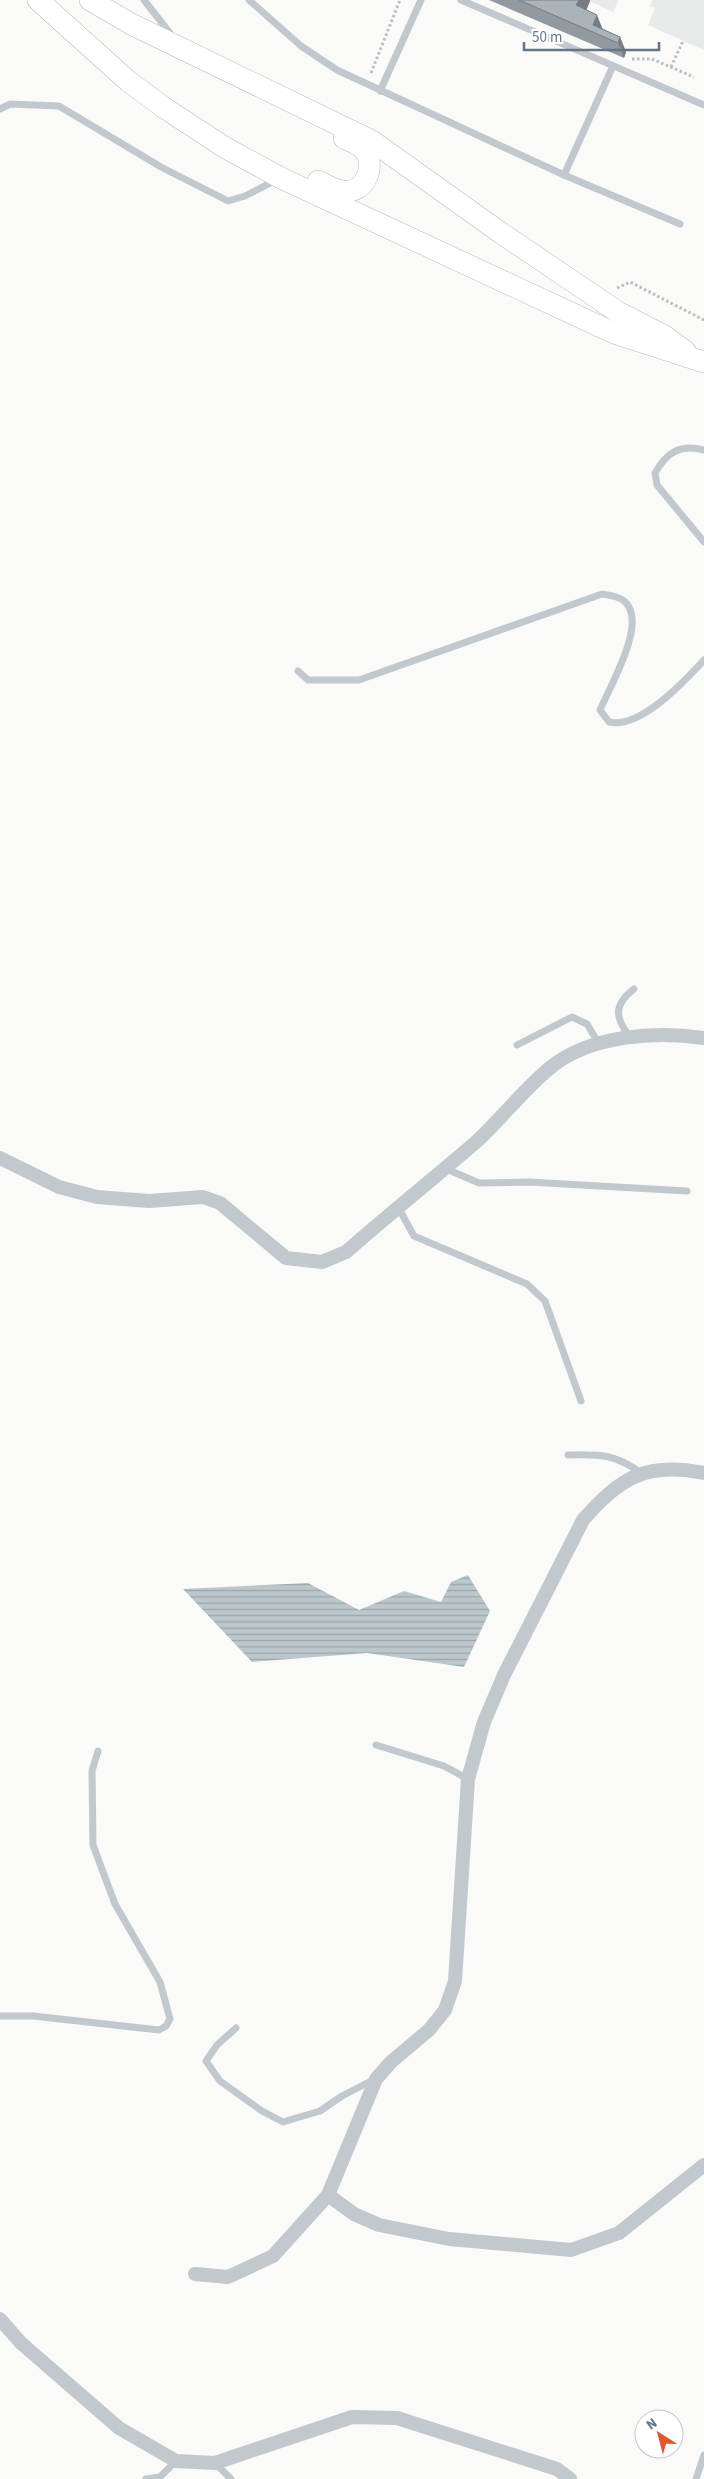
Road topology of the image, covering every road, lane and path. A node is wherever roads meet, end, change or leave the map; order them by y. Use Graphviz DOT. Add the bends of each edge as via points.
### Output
graph roads {
  1 [pos="38,0"];
  2 [pos="90,0"];
  3 [pos="144,0"];
  4 [pos="248,0"];
  5 [pos="400,0"];
  6 [pos="421,0"];
  7 [pos="460,0"];
  8 [pos="683,41"];
  9 [pos="183,48"];
  10 [pos="625,56"];
  11 [pos="613,66"];
  12 [pos="671,67"];
  13 [pos="242,76"];
  14 [pos="694,77"];
  15 [pos="366,85"];
  16 [pos="380,91"];
  17 [pos="704,105"];
  18 [pos="163,107"];
  19 [pos="0,109"];
  20 [pos="564,174"];
  21 [pos="281,178"];
  22 [pos="680,224"];
  23 [pos="596,297"];
  24 [pos="704,320"];
  25 [pos="698,360"];
  26 [pos="704,450"];
  27 [pos="704,542"];
  28 [pos="704,660"];
  29 [pos="298,672"];
  30 [pos="634,990"];
  31 [pos="630,1038"];
  32 [pos="704,1038"];
  33 [pos="599,1044"];
  34 [pos="517,1045"];
  35 [pos="0,1158"];
  36 [pos="444,1168"];
  37 [pos="686,1191"];
  38 [pos="398,1207"];
  39 [pos="581,1401"];
  40 [pos="568,1455"];
  41 [pos="641,1473"];
  42 [pos="704,1473"];
  43 [pos="376,1745"];
  44 [pos="98,1751"];
  45 [pos="468,1779"];
  46 [pos="0,2016"];
  47 [pos="236,2028"];
  48 [pos="376,2079"];
  49 [pos="704,2165"];
  50 [pos="328,2195"];
  51 [pos="195,2274"];
  52 [pos="0,2319"];
  53 [pos="704,2454"];
  54 [pos="176,2461"];
  55 [pos="215,2463"];
  56 [pos="146,2479"];
  57 [pos="231,2479"];
  58 [pos="570,2479"];
  59 [pos="696,2479"];
  1 -- 18 [label="main road" via="128,81"];
  2 -- 9 [label="main road" via="131,24"];
  3 -- 9 [label="lane"];
  4 -- 15 [label="lane" via="301,46"];
  5 -- 15 [label="path"];
  6 -- 16 [label="lane"];
  7 -- 11 [label="lane"];
  8 -- 12 [label="path"];
  9 -- 13 [label="main road"];
  10 -- 12 [label="path" via="635,60 652,59"];
  11 -- 17 [label="lane"];
  11 -- 20 [label="lane"];
  12 -- 14 [label="path"];
  13 -- 18 [label="main road" via="258,94 364,150 370,168 366,180 353,190 334,189 202,121"];
  13 -- 23 [label="main road" via="372,142"];
  15 -- 16 [label="lane"];
  16 -- 20 [label="lane"];
  18 -- 21 [label="main road" via="224,147"];
  19 -- 21 [label="lane" via="10,104 59,106 161,167 228,201"];
  20 -- 22 [label="lane"];
  21 -- 25 [label="main road" via="614,333"];
  23 -- 24 [label="path" via="630,282"];
  23 -- 25 [label="main road" via="663,335"];
  26 -- 27 [label="lane" via="690,446 675,451 662,461 655,473 657,485"];
  28 -- 29 [label="lane" via="660,702 642,714 618,724 609,722 600,710 632,634 634,616 622,600 602,594 359,680 308,680"];
  30 -- 31 [label="lane" via="623,997 618,1008 620,1024"];
  31 -- 32 [label="street"];
  31 -- 33 [label="street"];
  33 -- 34 [label="lane" via="587,1024 572,1017"];
  33 -- 36 [label="street" via="574,1053 552,1067"];
  35 -- 38 [label="street" via="59,1187 98,1197 149,1201 203,1197 220,1203 286,1258 322,1262 346,1252"];
  36 -- 37 [label="lane" via="479,1182"];
  36 -- 38 [label="street"];
  38 -- 39 [label="lane" via="414,1236 527,1284 545,1301"];
  40 -- 41 [label="lane" via="595,1454 622,1459"];
  41 -- 42 [label="street" via="682,1468"];
  41 -- 45 [label="street" via="622,1482 584,1520 504,1675 484,1722"];
  43 -- 45 [label="lane" via="444,1766"];
  44 -- 46 [label="lane" via="92,1771 93,1845 115,1904 160,1982 170,2019 159,2030 33,2016"];
  45 -- 48 [label="street" via="455,1981 445,2010 429,2030"];
  47 -- 48 [label="lane" via="206,2061 220,2081 283,2122 320,2111"];
  48 -- 50 [label="street"];
  49 -- 50 [label="street" via="620,2233 571,2250 448,2239 379,2225 354,2214"];
  50 -- 51 [label="street" via="273,2256 228,2277"];
  52 -- 54 [label="street" via="21,2344 119,2428"];
  53 -- 59 [label="lane"];
  54 -- 55 [label="street"];
  54 -- 56 [label="lane" via="160,2477"];
  55 -- 57 [label="lane"];
  55 -- 58 [label="street" via="352,2417 397,2418 557,2468"];
}
